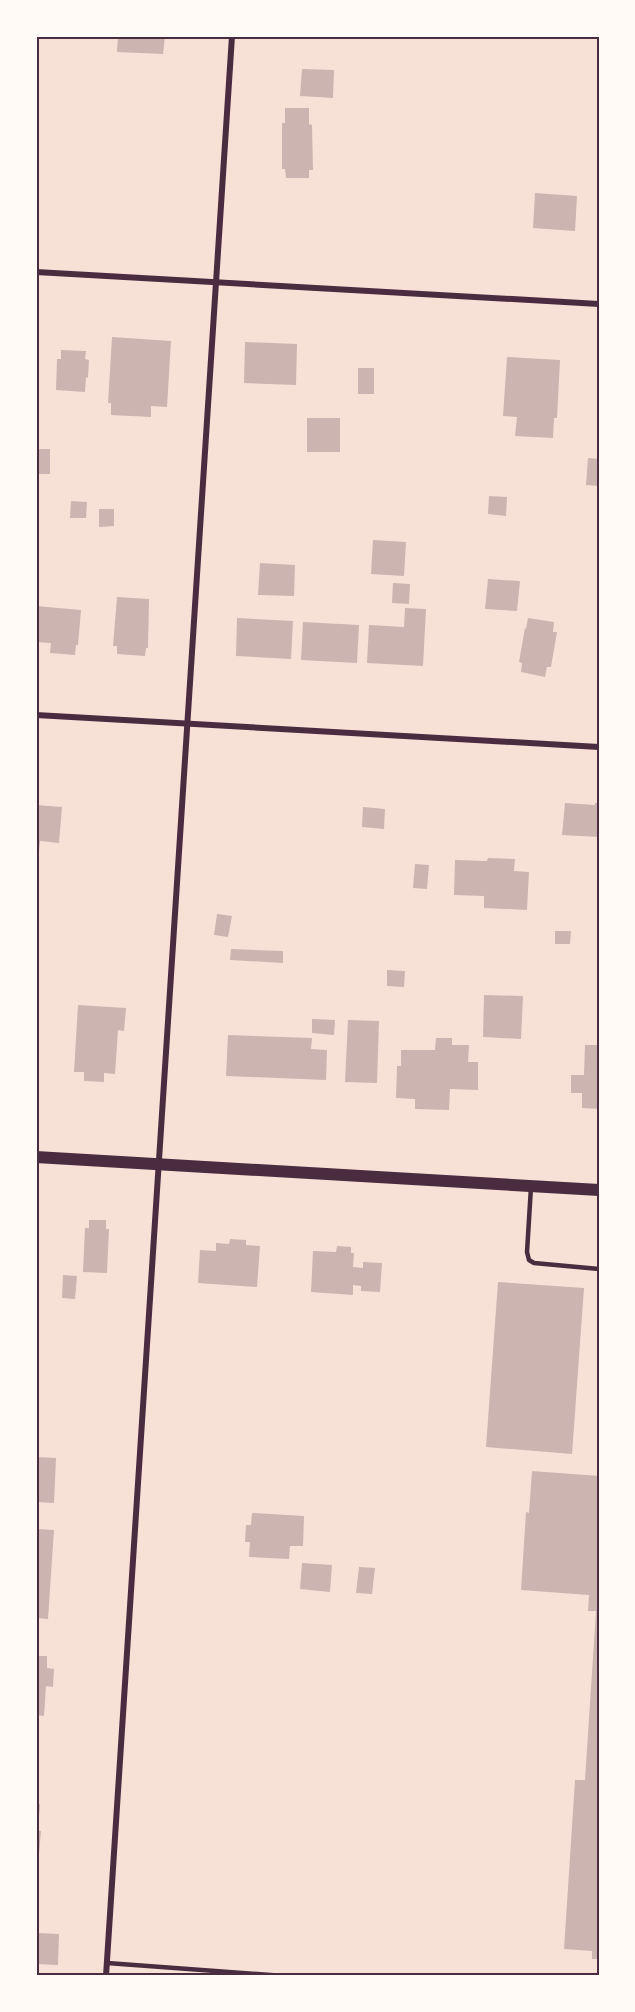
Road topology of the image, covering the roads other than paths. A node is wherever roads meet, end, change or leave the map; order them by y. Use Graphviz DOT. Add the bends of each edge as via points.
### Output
graph roads {
  1 [pos="232,36"];
  2 [pos="36,272"];
  3 [pos="215,282"];
  4 [pos="599,304"];
  5 [pos="36,715"];
  6 [pos="188,724"];
  7 [pos="599,747"];
  8 [pos="36,1157"];
  9 [pos="159,1164"];
  10 [pos="531,1186"];
  11 [pos="599,1190"];
  12 [pos="599,1269"];
  13 [pos="107,1963"];
  14 [pos="106,1976"];
  15 [pos="284,1976"];
  1 -- 3 [label="street"];
  2 -- 3 [label="street"];
  3 -- 4 [label="street"];
  3 -- 6 [label="street"];
  5 -- 6 [label="street"];
  6 -- 7 [label="street"];
  6 -- 9 [label="street"];
  8 -- 9 [label="main road"];
  9 -- 10 [label="main road"];
  9 -- 13 [label="street"];
  10 -- 11 [label="main road"];
  10 -- 12 [label="lane" via="529,1260"];
  13 -- 14 [label="street"];
  13 -- 15 [label="lane"];
}
